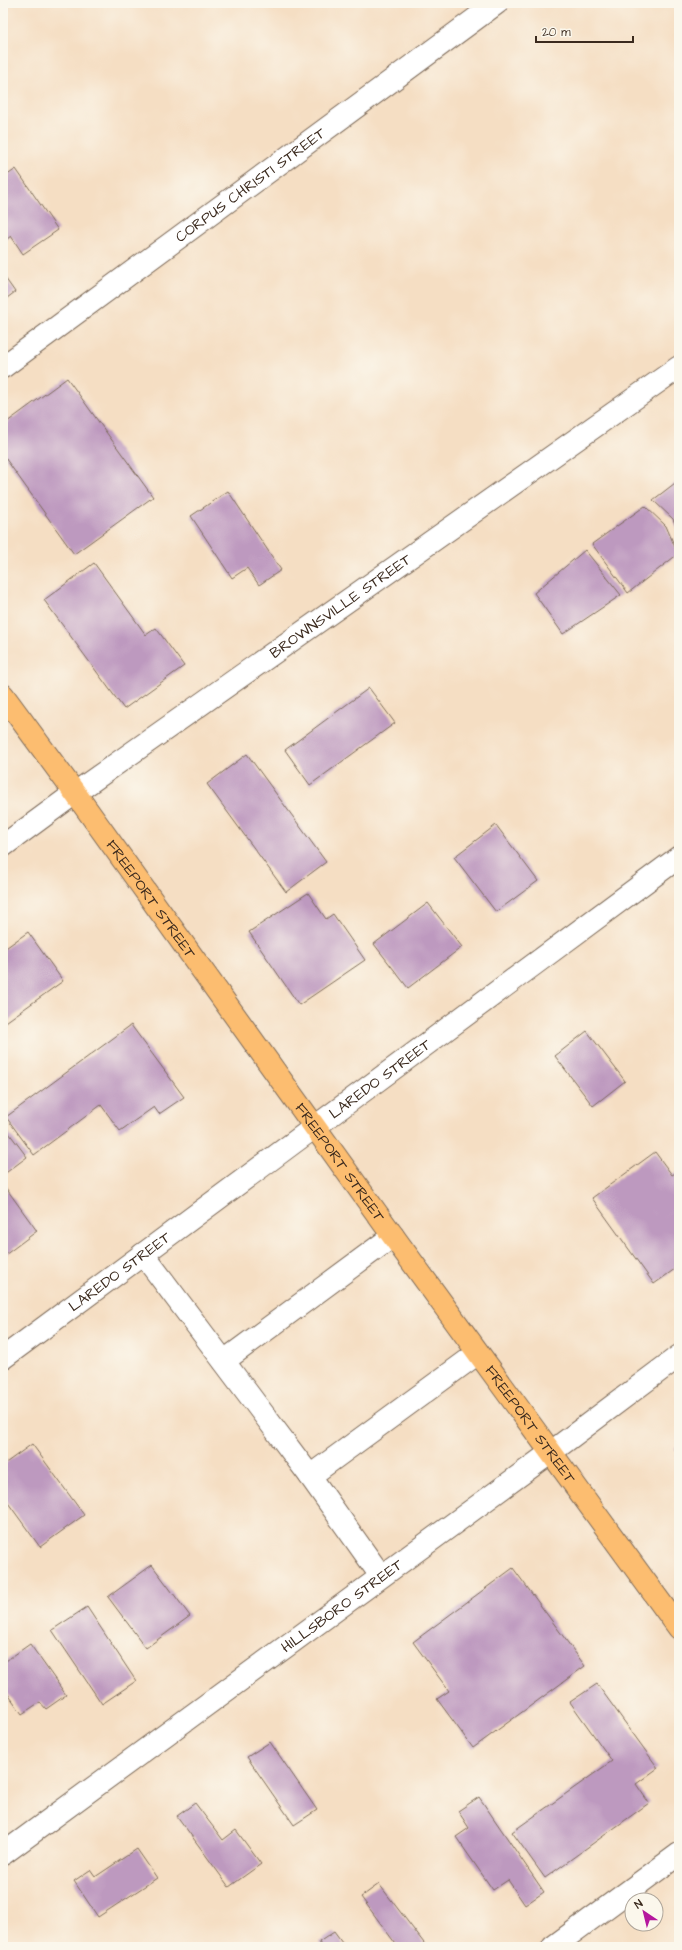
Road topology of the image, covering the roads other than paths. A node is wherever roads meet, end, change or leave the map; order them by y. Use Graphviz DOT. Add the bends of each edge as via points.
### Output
graph roads {
  1 [pos="498,3"];
  2 [pos="679,366"];
  3 [pos="3,367"];
  4 [pos="3,695"];
  5 [pos="75,793"];
  6 [pos="3,846"];
  7 [pos="679,858"];
  8 [pos="315,1127"];
  9 [pos="394,1236"];
  10 [pos="144,1254"];
  11 [pos="478,1353"];
  12 [pos="679,1356"];
  13 [pos="3,1358"];
  14 [pos="224,1361"];
  15 [pos="550,1452"];
  16 [pos="310,1476"];
  17 [pos="381,1576"];
  18 [pos="679,1628"];
  19 [pos="3,1854"];
  20 [pos="679,1854"];
  21 [pos="553,1947"];
  1 -- 3 [label="street, CORPUS CHRISTI STREET"];
  2 -- 5 [label="street, BROWNSVILLE STREET"];
  4 -- 5 [label="main road, FREEPORT STREET"];
  5 -- 6 [label="street, BROWNSVILLE STREET"];
  5 -- 8 [label="main road, FREEPORT STREET"];
  7 -- 8 [label="street, LAREDO STREET"];
  8 -- 9 [label="main road, FREEPORT STREET"];
  8 -- 10 [label="street, LAREDO STREET"];
  9 -- 11 [label="main road, FREEPORT STREET"];
  9 -- 14 [label="street"];
  10 -- 13 [label="street, LAREDO STREET"];
  10 -- 14 [label="street"];
  11 -- 15 [label="main road, FREEPORT STREET"];
  11 -- 16 [label="street"];
  12 -- 15 [label="street, HILLSBORO STREET"];
  14 -- 16 [label="street"];
  15 -- 17 [label="street, HILLSBORO STREET"];
  15 -- 18 [label="main road, FREEPORT STREET"];
  16 -- 17 [label="street"];
  17 -- 19 [label="street, HILLSBORO STREET"];
  20 -- 21 [label="street"];
}
